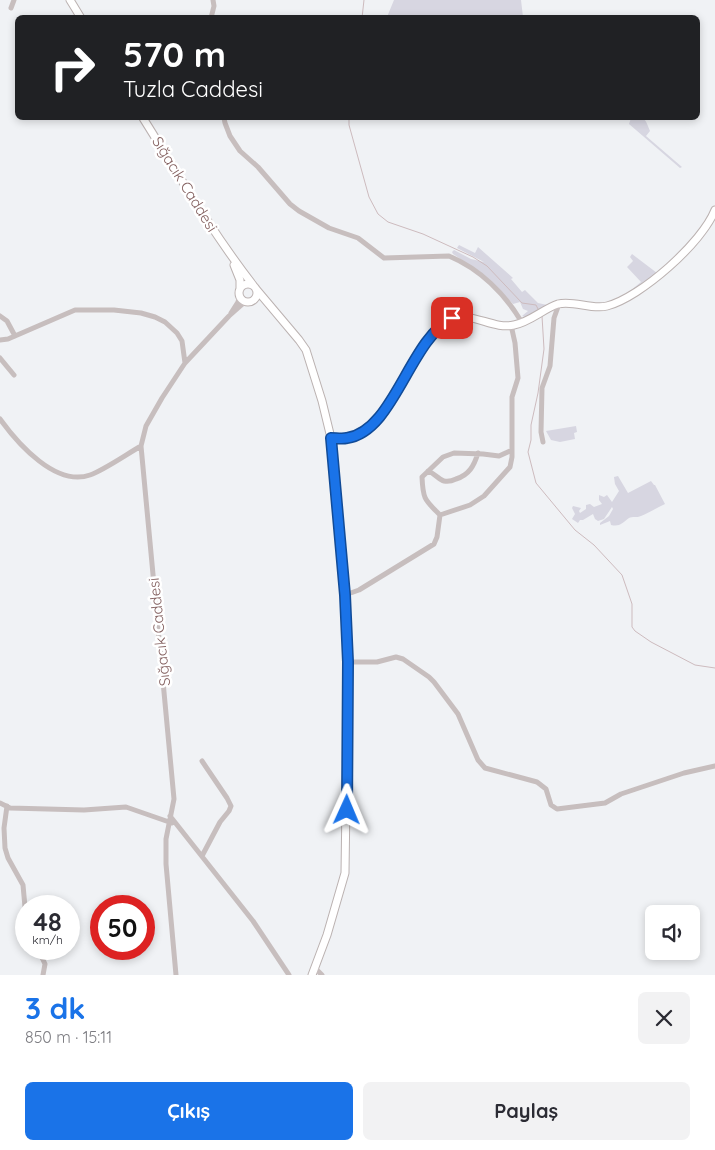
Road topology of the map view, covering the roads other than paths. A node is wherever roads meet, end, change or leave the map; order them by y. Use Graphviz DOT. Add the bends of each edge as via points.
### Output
graph roads {
  1 [pos="14,0"];
  2 [pos="70,0"];
  3 [pos="212,0"];
  4 [pos="11,8"];
  5 [pos="79,15"];
  6 [pos="212,15"];
  7 [pos="144,120"];
  8 [pos="224,120"];
  9 [pos="715,210"];
  10 [pos="228,251"];
  11 [pos="255,287"];
  12 [pos="240,292"];
  13 [pos="248,301"];
  14 [pos="267,303"];
  15 [pos="555,306"];
  16 [pos="0,316"];
  17 [pos="229,316"];
  18 [pos="525,320"];
  19 [pos="511,325"];
  20 [pos="15,336"];
  21 [pos="0,340"];
  22 [pos="0,358"];
  23 [pos="185,363"];
  24 [pos="14,375"];
  25 [pos="0,419"];
  26 [pos="331,438"];
  27 [pos="543,442"];
  28 [pos="141,446"];
  29 [pos="512,450"];
  30 [pos="478,453"];
  31 [pos="428,471"];
  32 [pos="440,515"];
  33 [pos="345,595"];
  34 [pos="348,662"];
  35 [pos="202,761"];
  36 [pos="715,766"];
  37 [pos="0,803"];
  38 [pos="7,806"];
  39 [pos="169,819"];
  40 [pos="202,856"];
  41 [pos="24,895"];
  42 [pos="43,960"];
  43 [pos="314,972"];
  44 [pos="43,975"];
  45 [pos="176,975"];
  46 [pos="289,975"];
  47 [pos="322,975"];
  1 -- 4 [label="street"];
  2 -- 5 [label="main road"];
  3 -- 6 [label="street"];
  7 -- 10 [label="main road, Sığacık Caddesi"];
  8 -- 18 [label="street" via="240,151 294,208 329,228 358,238 384,258 449,256 478,273"];
  9 -- 15 [label="main road" via="694,242 678,258 624,299 600,307"];
  10 -- 11 [label="main road"];
  10 -- 12 [label="main road" via="238,273"];
  11 -- 12 [label="main road" via="247,284"];
  11 -- 13 [label="main road" via="256,298"];
  11 -- 14 [label="main road"];
  12 -- 13 [label="main road"];
  12 -- 17 [label="street"];
  13 -- 14 [label="main road"];
  13 -- 17 [label="street"];
  14 -- 26 [label="main road" via="306,350"];
  15 -- 18 [label="main road"];
  15 -- 27 [label="street" via="550,366 542,388"];
  16 -- 20 [label="street"];
  17 -- 23 [label="street, Sığacık Caddesi"];
  18 -- 19 [label="main road"];
  19 -- 26 [label="main road" via="464,316 443,323 423,345 378,418 348,438"];
  19 -- 29 [label="street" via="518,378 512,397"];
  20 -- 21 [label="street"];
  20 -- 23 [label="street" via="75,310 141,313 165,322 177,333 182,341"];
  22 -- 24 [label="street"];
  23 -- 28 [label="street, Sığacık Caddesi" via="146,426"];
  25 -- 28 [label="street" via="14,438 42,464 67,474 90,475"];
  26 -- 33 [label="main road"];
  28 -- 39 [label="street, Sığacık Caddesi" via="174,799"];
  29 -- 30 [label="street" via="499,456"];
  29 -- 32 [label="street" via="510,466 484,496"];
  30 -- 31 [label="street" via="454,453 443,457"];
  30 -- 31 [label="street" via="474,466 463,477 443,481"];
  31 -- 32 [label="street" via="422,477 423,495"];
  32 -- 33 [label="street" via="434,544 359,590"];
  33 -- 34 [label="main road"];
  34 -- 36 [label="street" via="403,659 429,677 458,714 478,760 485,768 537,782 546,789 551,805 557,809 605,803 621,794"];
  34 -- 43 [label="main road" via="345,873"];
  35 -- 40 [label="street" via="230,806"];
  37 -- 38 [label="street"];
  38 -- 39 [label="street" via="84,810 126,807"];
  38 -- 41 [label="street" via="5,848 23,885"];
  39 -- 40 [label="street"];
  39 -- 45 [label="street, Sığacık Caddesi" via="166,864"];
  40 -- 46 [label="street" via="253,921"];
  42 -- 44 [label="street"];
  43 -- 47 [label="street"];
}
